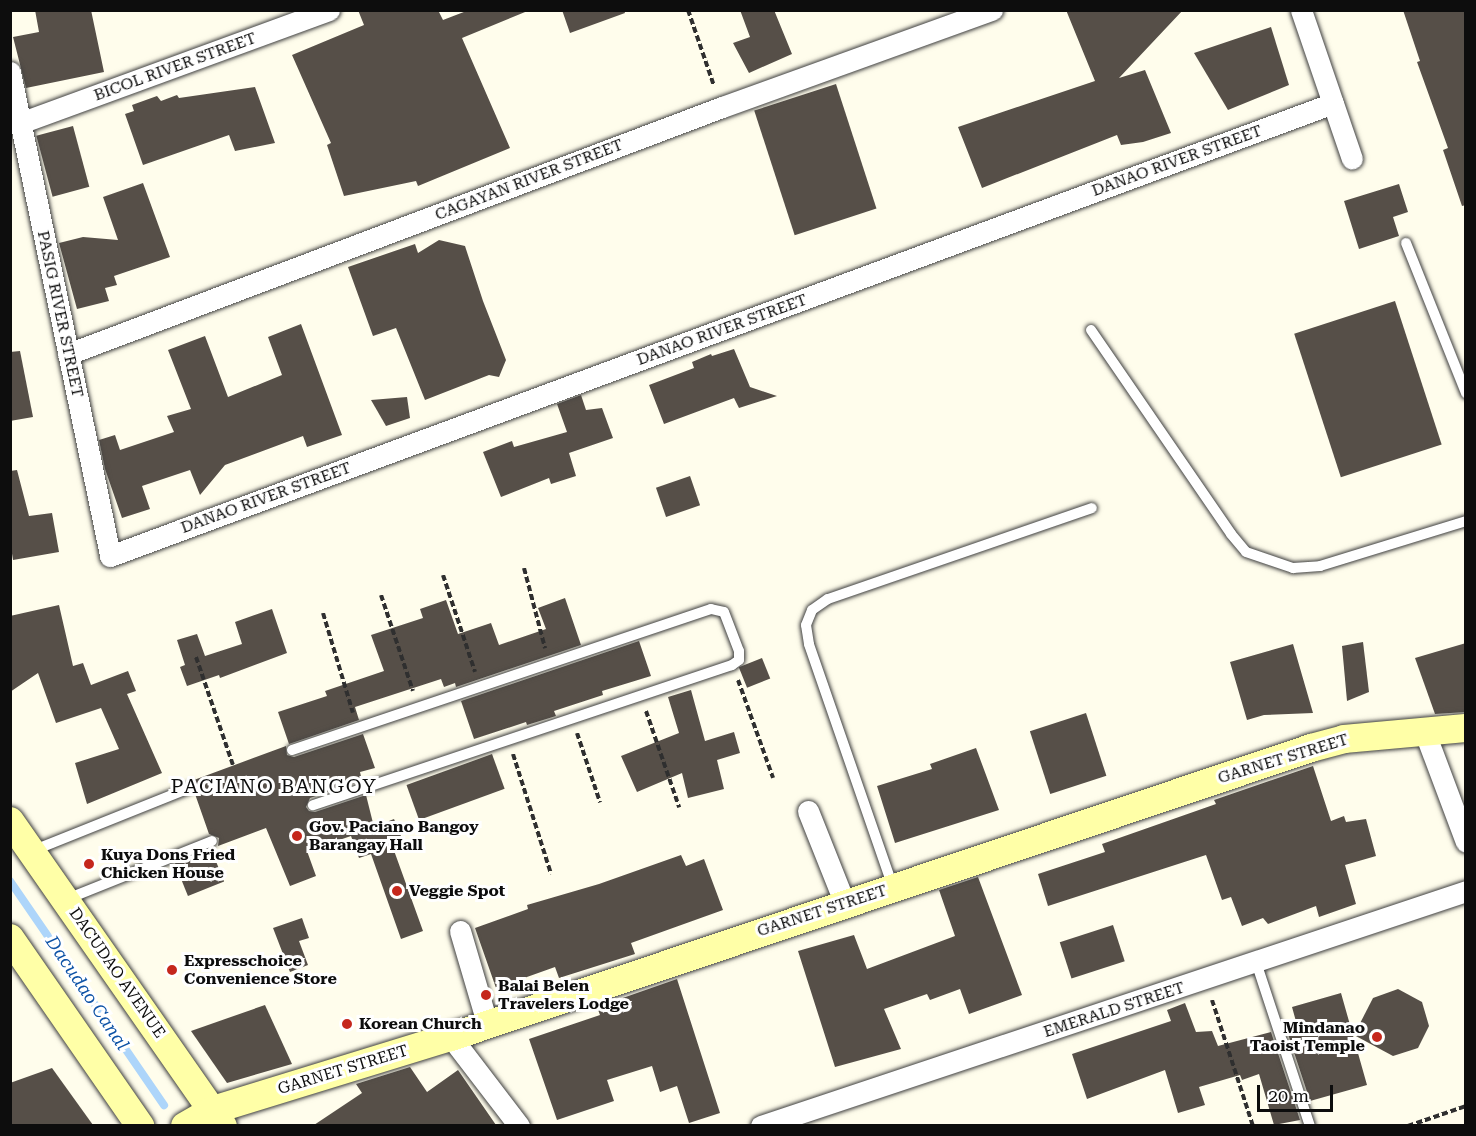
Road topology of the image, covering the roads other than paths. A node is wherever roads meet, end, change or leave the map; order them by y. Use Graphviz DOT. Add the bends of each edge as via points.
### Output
graph roads {
  1 [pos="330,10"];
  2 [pos="992,10"];
  3 [pos="1301,10"];
  4 [pos="10,72"];
  5 [pos="1333,103"];
  6 [pos="20,123"];
  7 [pos="1353,159"];
  8 [pos="1406,243"];
  9 [pos="1091,330"];
  10 [pos="68,354"];
  11 [pos="1466,393"];
  12 [pos="1092,508"];
  13 [pos="1466,521"];
  14 [pos="110,556"];
  15 [pos="1466,728"];
  16 [pos="1425,733"];
  17 [pos="292,750"];
  18 [pos="192,787"];
  19 [pos="313,805"];
  20 [pos="808,811"];
  21 [pos="10,820"];
  22 [pos="212,841"];
  23 [pos="1466,842"];
  24 [pos="32,851"];
  25 [pos="893,888"];
  26 [pos="1466,891"];
  27 [pos="65,900"];
  28 [pos="845,904"];
  29 [pos="460,931"];
  30 [pos="10,938"];
  31 [pos="1256,963"];
  32 [pos="487,1023"];
  33 [pos="451,1037"];
  34 [pos="218,1118"];
  35 [pos="140,1125"];
  36 [pos="185,1125"];
  37 [pos="519,1125"];
  38 [pos="761,1125"];
  39 [pos="1310,1125"];
  1 -- 6 [label="street, BICOL RIVER STREET"];
  2 -- 10 [label="street, CAGAYAN RIVER STREET" via="722,107"];
  3 -- 5 [label="street"];
  4 -- 6 [label="street, PASIG RIVER STREET"];
  5 -- 7 [label="street"];
  5 -- 14 [label="street, DANAO RIVER STREET"];
  6 -- 10 [label="street, PASIG RIVER STREET"];
  8 -- 11 [label="lane"];
  9 -- 13 [label="lane" via="1246,552 1293,568 1320,566"];
  10 -- 14 [label="street, PASIG RIVER STREET"];
  12 -- 25 [label="lane" via="828,599 812,610 806,625 809,644"];
  15 -- 16 [label="street, GARNET STREET"];
  16 -- 23 [label="street"];
  16 -- 25 [label="street, GARNET STREET" via="1355,738 1311,748"];
  17 -- 19 [label="lane" via="716,608 724,612 739,651 739,660 732,666"];
  18 -- 24 [label="lane"];
  20 -- 28 [label="street"];
  21 -- 24 [label="street, DACUDAO AVENUE"];
  22 -- 27 [label="lane"];
  24 -- 27 [label="street, DACUDAO AVENUE"];
  25 -- 28 [label="street, GARNET STREET"];
  26 -- 31 [label="street, EMERALD STREET"];
  27 -- 34 [label="street, DACUDAO AVENUE"];
  28 -- 32 [label="street, GARNET STREET"];
  29 -- 32 [label="street"];
  30 -- 35 [label="street"];
  31 -- 38 [label="street, EMERALD STREET"];
  31 -- 39 [label="lane"];
  32 -- 33 [label="street, GARNET STREET"];
  33 -- 34 [label="street, GARNET STREET"];
  33 -- 37 [label="street"];
  34 -- 36 [label="street, GARNET STREET"];
}
